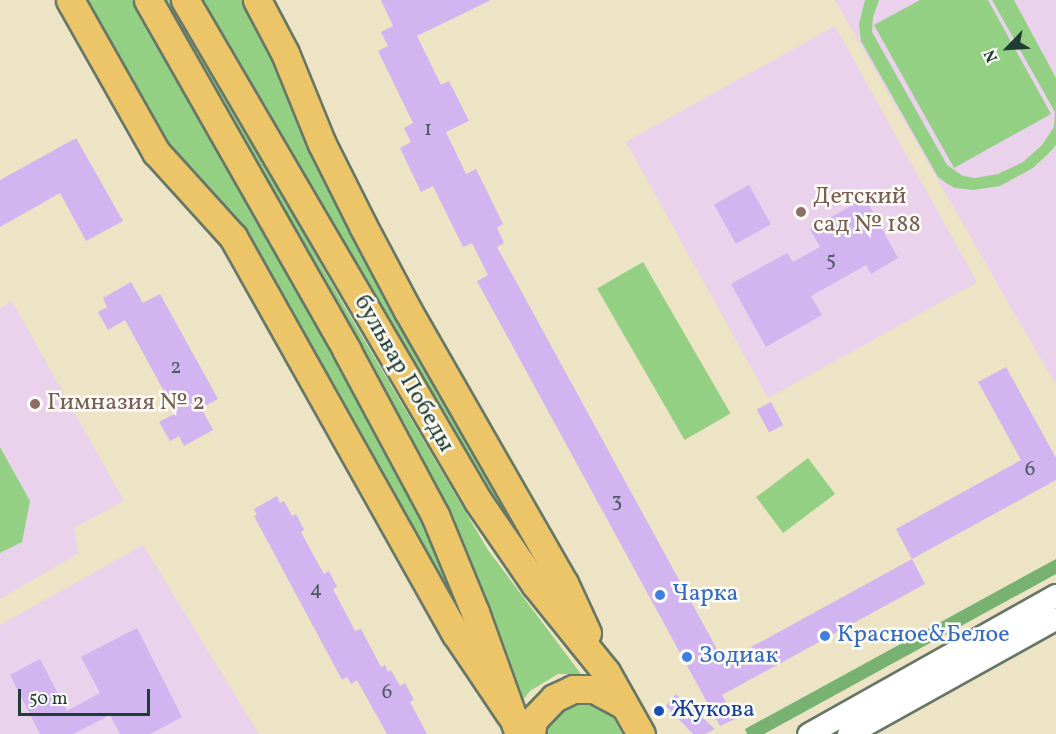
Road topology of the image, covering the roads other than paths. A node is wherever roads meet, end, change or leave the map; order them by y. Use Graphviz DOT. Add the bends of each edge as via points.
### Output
graph roads {
  1 [pos="70,0"];
  2 [pos="148,0"];
  3 [pos="185,0"];
  4 [pos="257,0"];
  5 [pos="1056,595"];
  6 [pos="1056,618"];
  7 [pos="606,672"];
  8 [pos="624,705"];
  9 [pos="514,724"];
  10 [pos="531,734"];
  11 [pos="641,734"];
  12 [pos="808,734"];
  13 [pos="848,734"];
  1 -- 9 [label="main road" via="156,152 233,237 456,634"];
  2 -- 9 [label="main road, бульвар Победы" via="435,515 475,612"];
  3 -- 7 [label="main road, бульвар Победы" via="478,501 535,584"];
  4 -- 7 [label="main road" via="363,226 564,583"];
  5 -- 12 [label="street"];
  6 -- 13 [label="street"];
  7 -- 8 [label="main road, бульвар Победы"];
  8 -- 10 [label="main road" via="594,689 573,688 554,698 533,720"];
  8 -- 11 [label="main road, бульвар Победы"];
}
